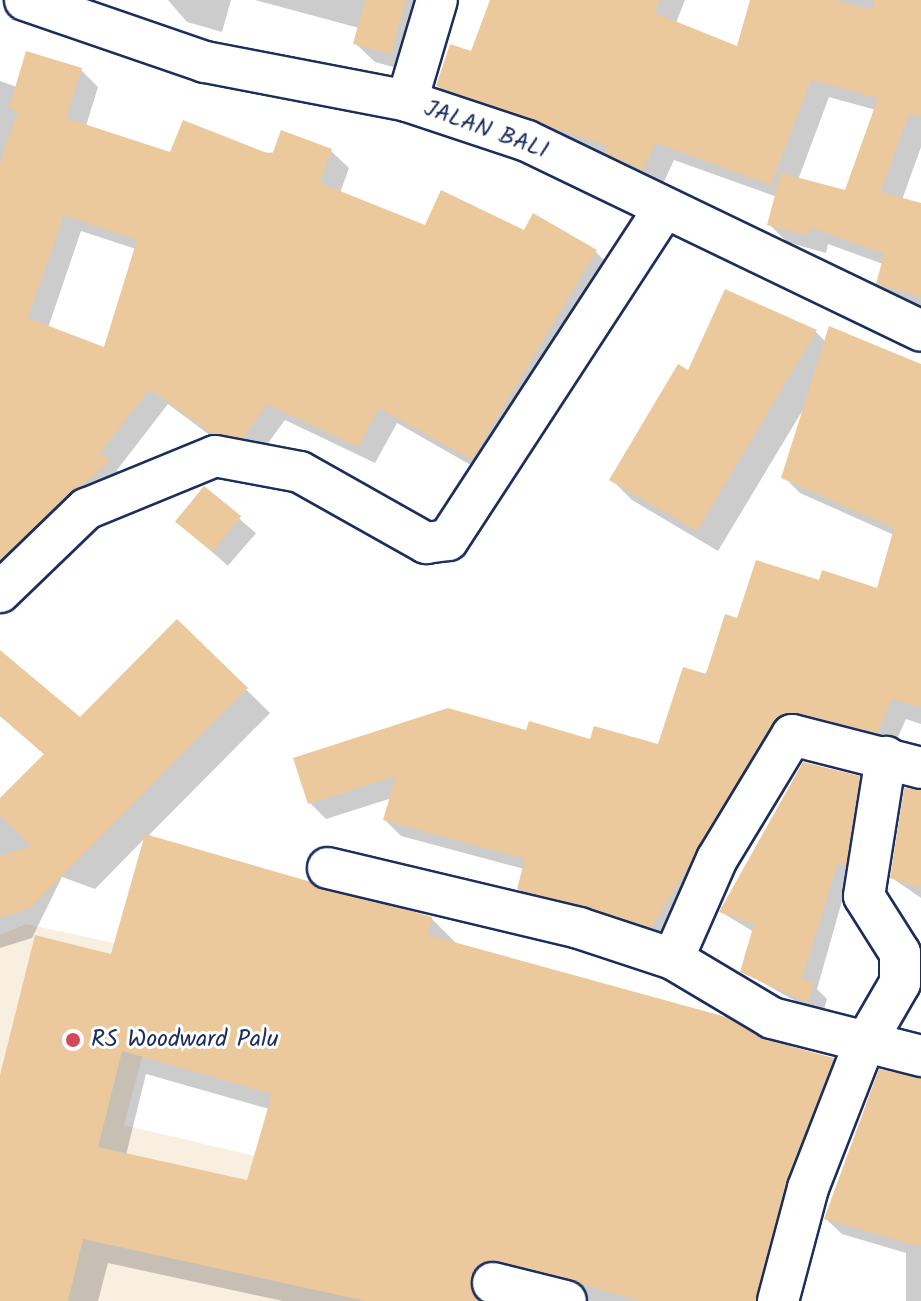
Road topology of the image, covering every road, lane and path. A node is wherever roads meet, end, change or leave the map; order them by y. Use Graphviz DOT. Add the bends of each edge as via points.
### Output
graph roads {
  1 [pos="25,0"];
  2 [pos="437,0"];
  3 [pos="407,101"];
  4 [pos="664,209"];
  5 [pos="921,331"];
  6 [pos="0,592"];
  7 [pos="903,762"];
  8 [pos="328,868"];
  9 [pos="673,959"];
  10 [pos="863,1047"];
  11 [pos="921,1056"];
  12 [pos="493,1283"];
  13 [pos="566,1301"];
  14 [pos="778,1301"];
  1 -- 3 [label="street, JALAN BALI" via="205,62"];
  2 -- 3 [label="street"];
  3 -- 4 [label="street, JALAN BALI" via="527,141"];
  4 -- 5 [label="street, JALAN BALI"];
  4 -- 6 [label="street" via="448,540 426,543 300,472 215,456 86,509"];
  7 -- 9 [label="street" via="792,735 717,859"];
  7 -- 10 [label="street" via="864,896 901,965 900,983"];
  8 -- 9 [label="street"];
  9 -- 10 [label="street" via="720,981 747,1008"];
  10 -- 11 [label="street"];
  10 -- 14 [label="street" via="808,1188"];
  12 -- 13 [label="street"];
}
